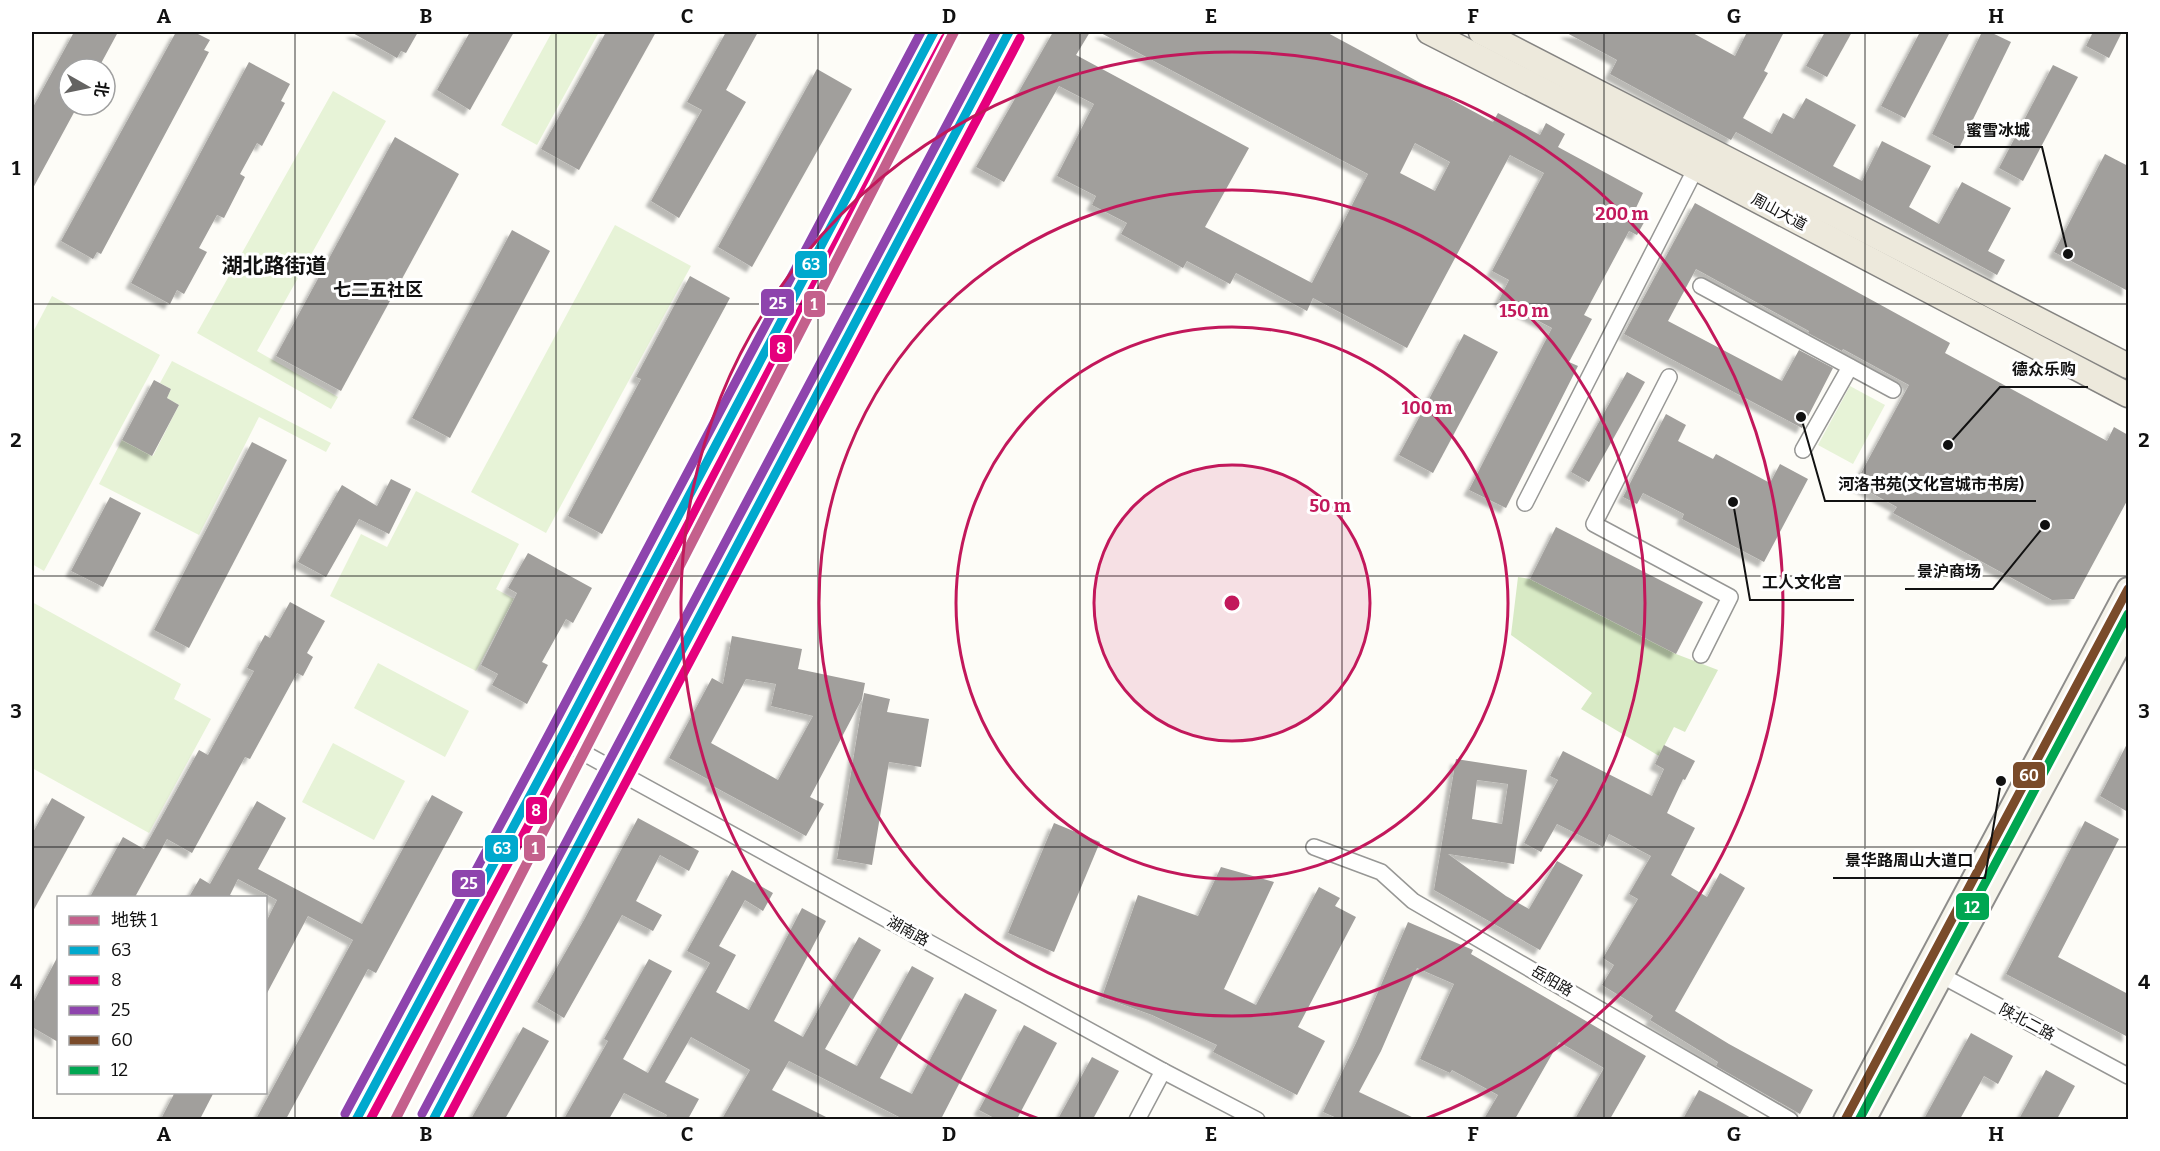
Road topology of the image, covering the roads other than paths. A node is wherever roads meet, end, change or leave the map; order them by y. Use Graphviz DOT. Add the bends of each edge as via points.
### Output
graph roads {
  1 [pos="934,32"];
  2 [pos="1009,32"];
  3 [pos="1429,32"];
  4 [pos="1481,32"];
  5 [pos="1696,168"];
  6 [pos="1701,286"];
  7 [pos="2128,366"];
  8 [pos="1850,367"];
  9 [pos="1669,377"];
  10 [pos="1893,390"];
  11 [pos="2128,395"];
  12 [pos="1803,450"];
  13 [pos="1525,503"];
  14 [pos="2128,589"];
  15 [pos="2128,629"];
  16 [pos="1701,655"];
  17 [pos="560,740"];
  18 [pos="617,772"];
  19 [pos="1314,847"];
  20 [pos="1934,972"];
  21 [pos="1163,1071"];
  22 [pos="2128,1076"];
  23 [pos="356,1119"];
  24 [pos="433,1119"];
  25 [pos="1137,1119"];
  26 [pos="1257,1119"];
  27 [pos="1790,1119"];
  28 [pos="1845,1119"];
  29 [pos="1864,1119"];
  1 -- 17 [label="main road"];
  2 -- 18 [label="main road"];
  3 -- 5 [label="main road, 周山大道"];
  4 -- 7 [label="main road, 周山大道"];
  5 -- 11 [label="main road, 周山大道"];
  5 -- 13 [label="street"];
  6 -- 8 [label="street"];
  8 -- 10 [label="street"];
  8 -- 12 [label="street"];
  9 -- 16 [label="street" via="1594,524 1730,597"];
  14 -- 20 [label="main road"];
  15 -- 20 [label="main road"];
  17 -- 18 [label="street, 湖南路"];
  17 -- 23 [label="main road"];
  18 -- 21 [label="street, 湖南路"];
  18 -- 24 [label="main road"];
  19 -- 27 [label="street, 岳阳路" via="1381,872 1413,901"];
  20 -- 22 [label="street, 陕北二路"];
  20 -- 28 [label="main road"];
  20 -- 29 [label="main road"];
  21 -- 25 [label="street"];
  21 -- 26 [label="street, 湖南路"];
}
